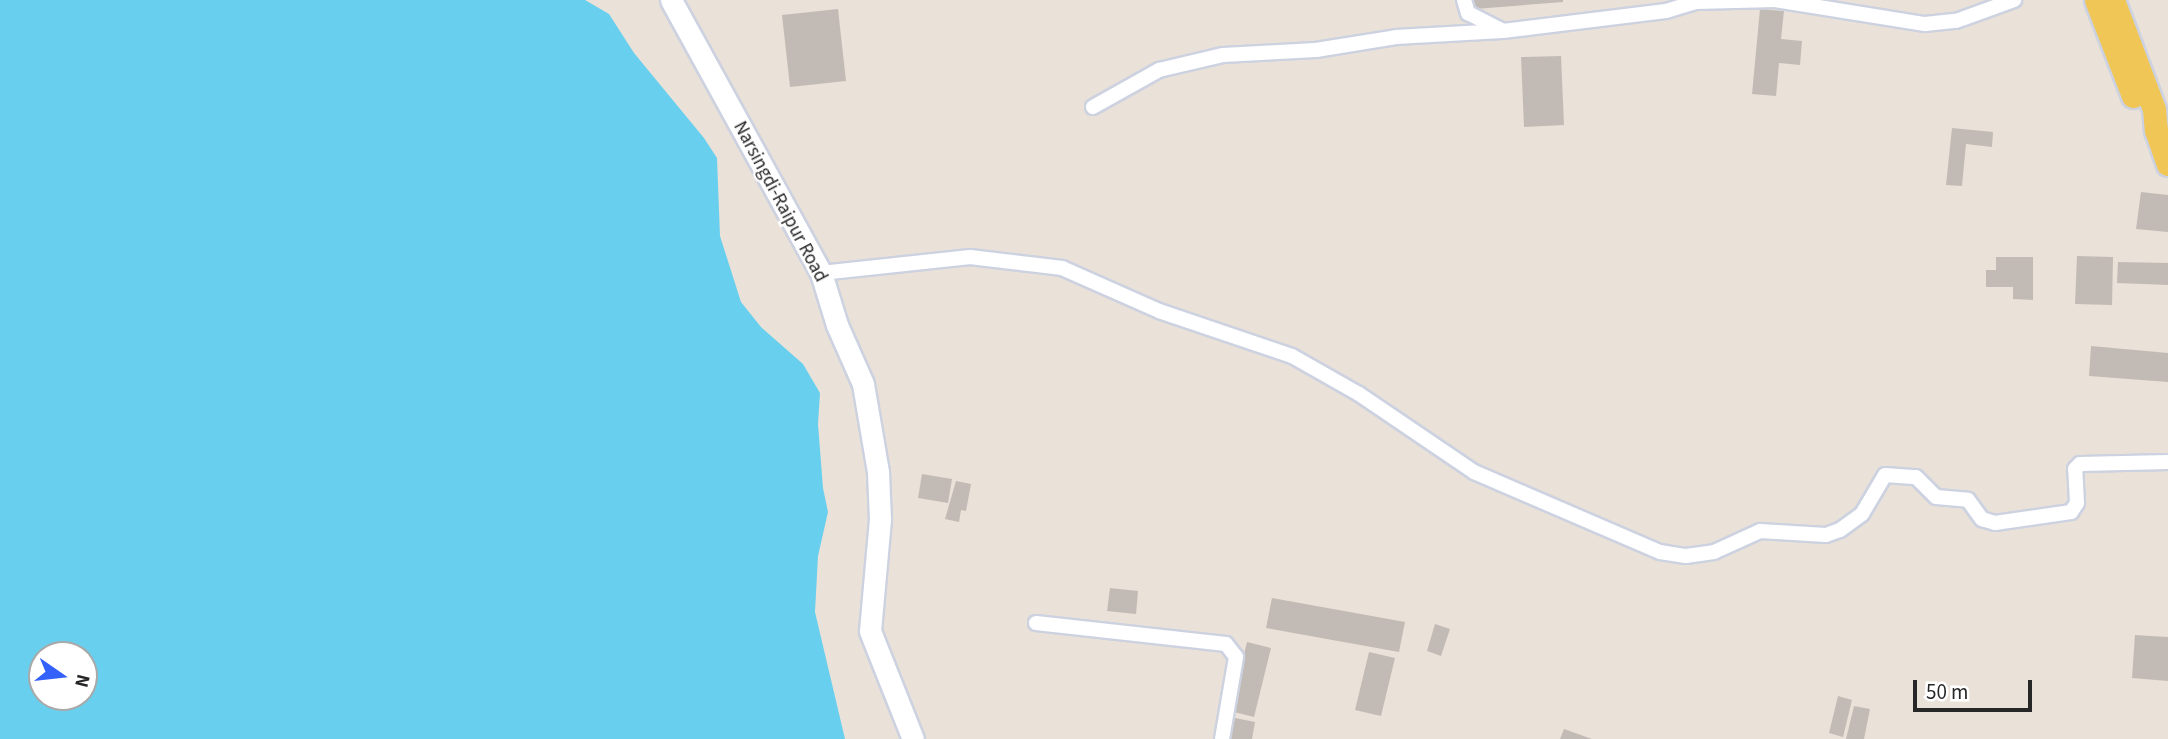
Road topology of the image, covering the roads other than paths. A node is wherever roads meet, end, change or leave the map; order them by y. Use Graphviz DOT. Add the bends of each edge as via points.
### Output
graph roads {
  1 [pos="671,0"];
  2 [pos="1464,0"];
  3 [pos="2014,0"];
  4 [pos="2096,0"];
  5 [pos="2113,0"];
  6 [pos="1503,30"];
  7 [pos="1093,107"];
  8 [pos="2155,130"];
  9 [pos="2168,164"];
  10 [pos="821,273"];
  11 [pos="2168,462"];
  12 [pos="1036,624"];
  13 [pos="913,739"];
  14 [pos="1222,739"];
  1 -- 10 [label="street, Narsingdi-Raipur Road"];
  2 -- 6 [label="street" via="1468,13"];
  3 -- 6 [label="street" via="1956,21 1925,24 1775,1 1695,2 1642,15"];
  4 -- 8 [label="main road" via="2140,115"];
  5 -- 8 [label="main road" via="2154,109"];
  6 -- 7 [label="street" via="1223,55 1159,70"];
  8 -- 9 [label="main road"];
  10 -- 11 [label="street" via="970,257 1062,268 1159,312 1292,356 1359,394 1474,472 1660,552 1686,556 1714,552 1760,531 1826,535 1840,530 1862,514 1885,475 1916,477 1936,496 1968,500 1982,519 1995,523 2071,512 2077,503 2075,469 2080,464"];
  10 -- 13 [label="street, Narsingdi-Raipur Road" via="863,384 878,472 880,519 870,631"];
  12 -- 14 [label="street" via="1226,644 1236,657"];
}
